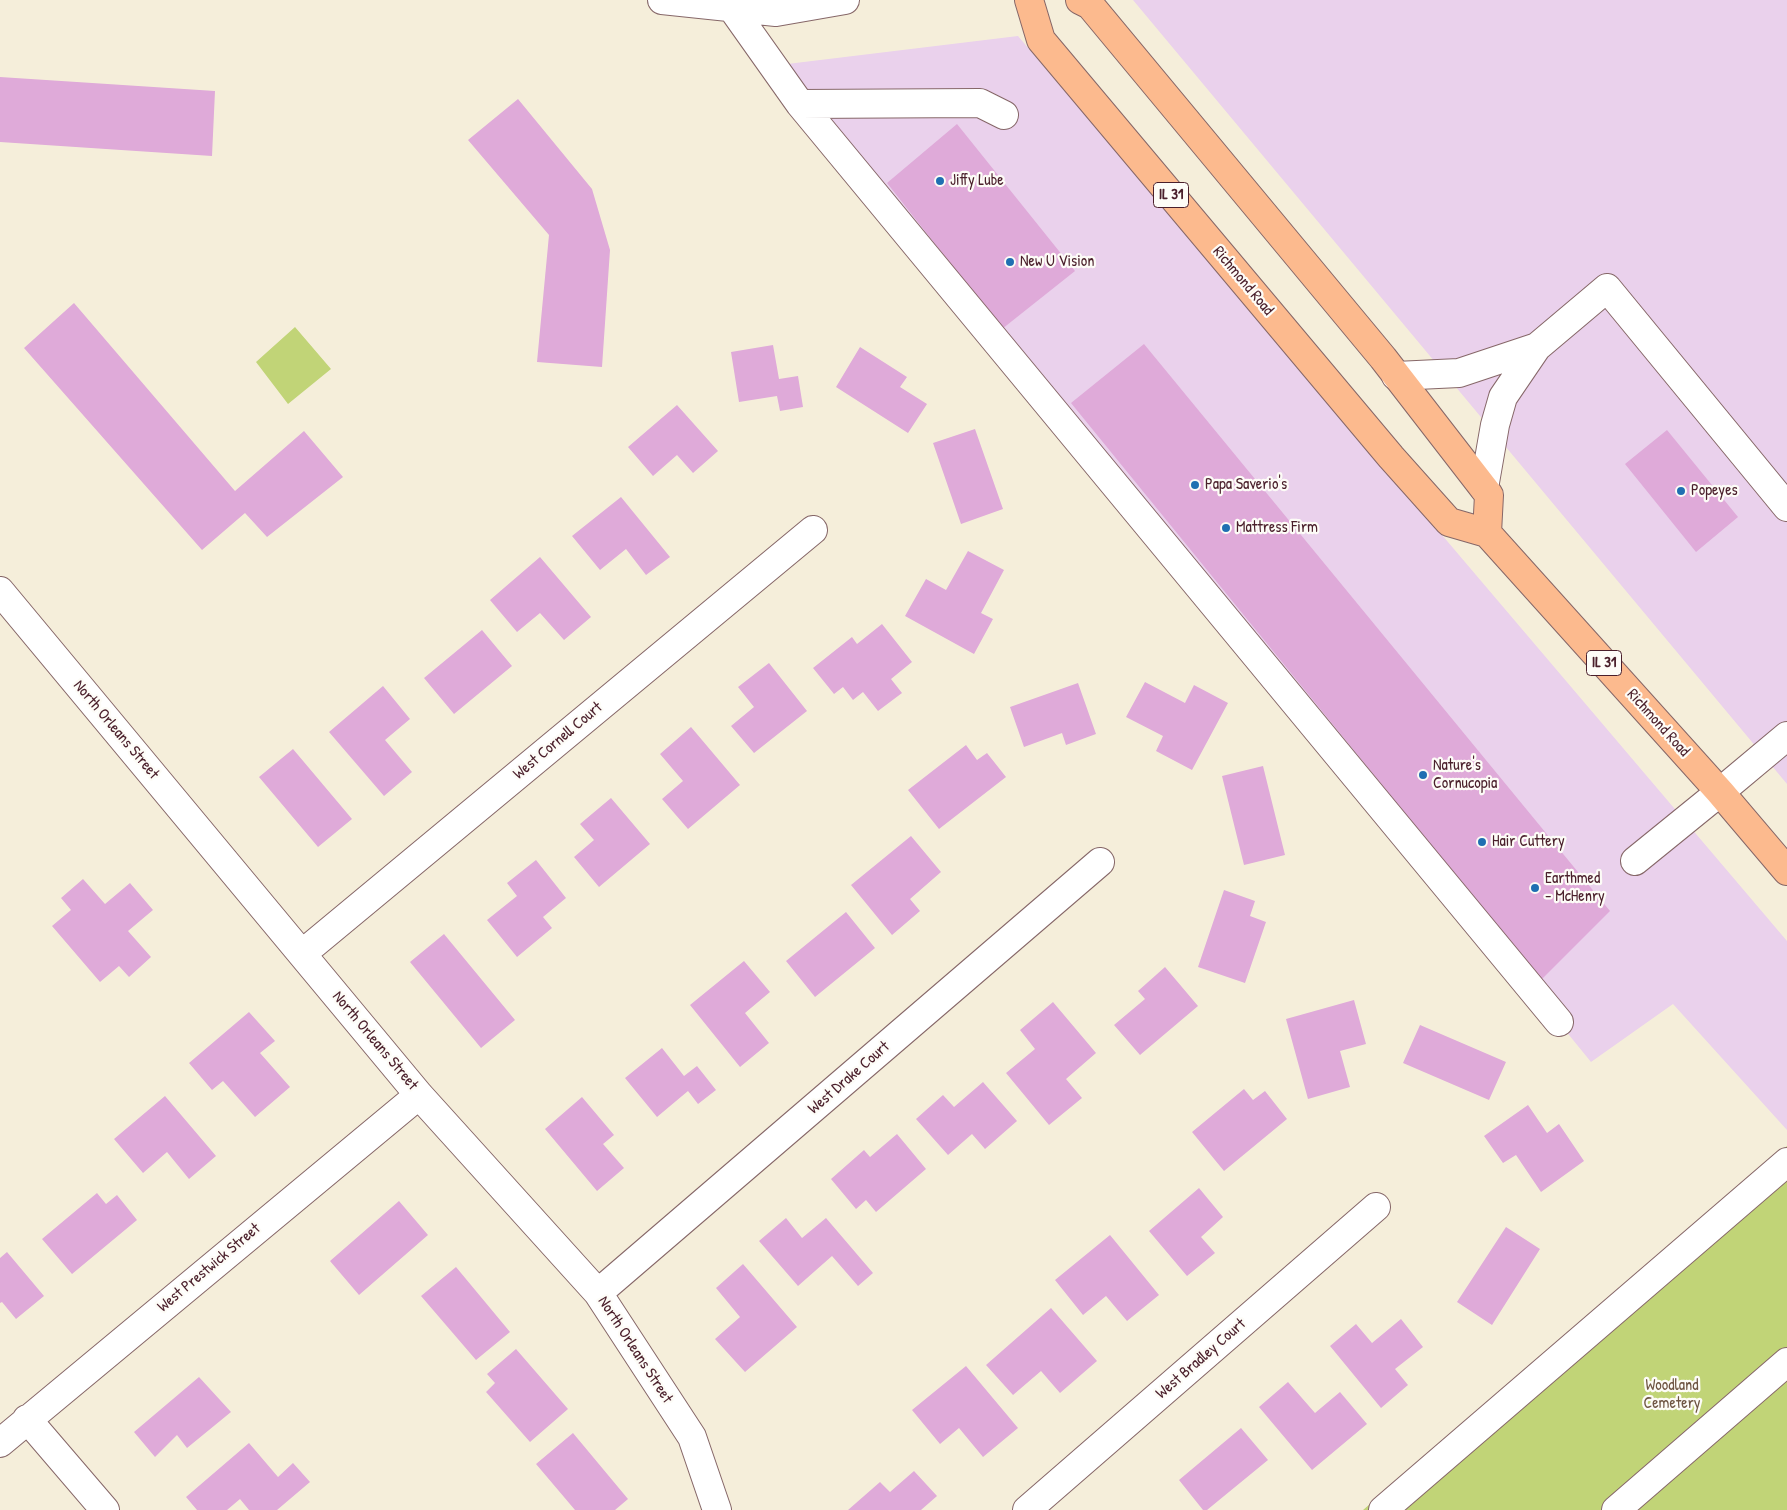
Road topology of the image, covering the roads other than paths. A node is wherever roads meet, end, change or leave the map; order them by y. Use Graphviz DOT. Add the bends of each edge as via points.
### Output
graph roads {
  1 [pos="662,0"];
  2 [pos="845,0"];
  3 [pos="1029,0"];
  4 [pos="1080,0"];
  5 [pos="732,8"];
  6 [pos="800,104"];
  7 [pos="1004,115"];
  8 [pos="1537,347"];
  9 [pos="1396,376"];
  10 [pos="1484,488"];
  11 [pos="1787,507"];
  12 [pos="813,530"];
  13 [pos="1487,533"];
  14 [pos="0,592"];
  15 [pos="1787,736"];
  16 [pos="1720,792"];
  17 [pos="1635,861"];
  18 [pos="1100,862"];
  19 [pos="1787,871"];
  20 [pos="303,953"];
  21 [pos="1559,1022"];
  22 [pos="419,1095"];
  23 [pos="1787,1162"];
  24 [pos="1376,1207"];
  25 [pos="598,1293"];
  26 [pos="1787,1362"];
  27 [pos="27,1419"];
  28 [pos="0,1443"];
  29 [pos="105,1510"];
  30 [pos="717,1510"];
  31 [pos="1027,1510"];
  32 [pos="1383,1510"];
  33 [pos="1616,1510"];
  1 -- 5 [label="street"];
  2 -- 5 [label="street" via="776,12"];
  3 -- 13 [label="main road, Richmond Road / IL 31" via="1041,40 1391,457 1449,522"];
  4 -- 9 [label="main road" via="1090,5"];
  5 -- 6 [label="street"];
  6 -- 7 [label="street" via="980,103"];
  6 -- 21 [label="street"];
  8 -- 9 [label="street" via="1459,374"];
  8 -- 10 [label="street" via="1503,397"];
  8 -- 11 [label="street" via="1607,288"];
  9 -- 10 [label="main road"];
  10 -- 13 [label="main road" via="1489,495"];
  12 -- 20 [label="street, West Cornell Court"];
  13 -- 16 [label="main road, Richmond Road / IL 31"];
  14 -- 20 [label="street, North Orleans Street"];
  15 -- 16 [label="street"];
  16 -- 17 [label="street"];
  16 -- 19 [label="main road, Richmond Road / IL 31"];
  18 -- 25 [label="street, West Drake Court"];
  20 -- 22 [label="street, North Orleans Street"];
  22 -- 25 [label="street, North Orleans Street"];
  22 -- 27 [label="street, West Prestwick Street"];
  23 -- 32 [label="street"];
  24 -- 31 [label="street, West Bradley Court"];
  25 -- 30 [label="street, North Orleans Street" via="692,1437"];
  26 -- 33 [label="street"];
  27 -- 28 [label="street, West Prestwick Street"];
  27 -- 29 [label="street"];
}
